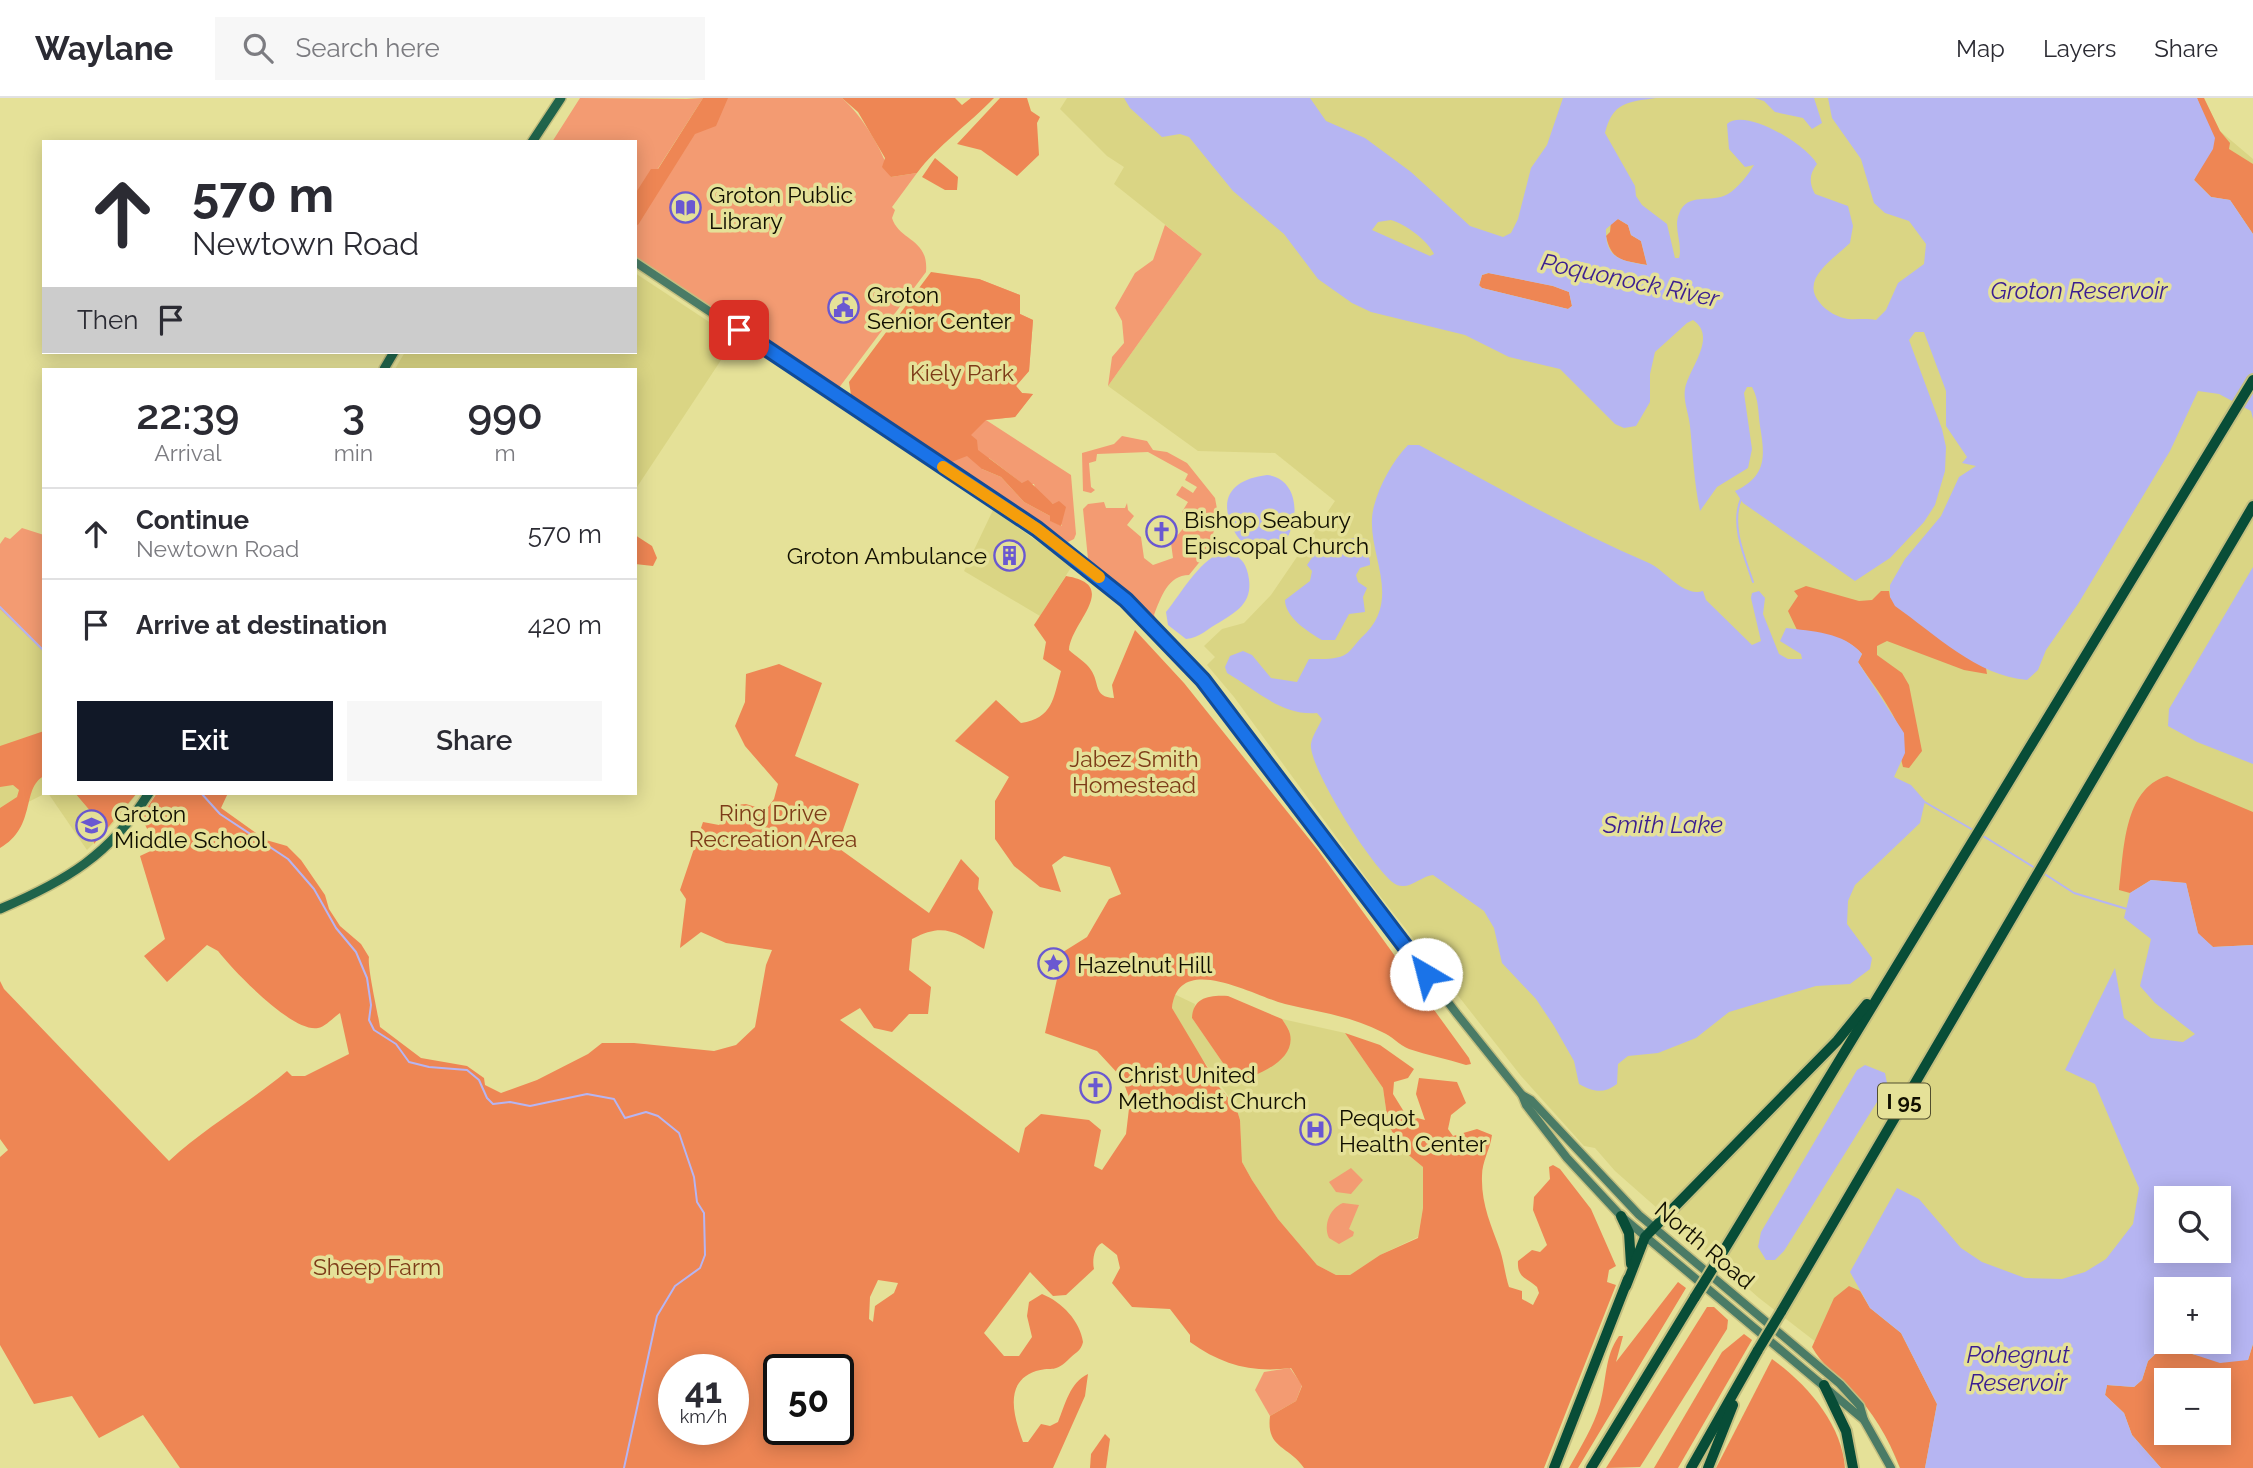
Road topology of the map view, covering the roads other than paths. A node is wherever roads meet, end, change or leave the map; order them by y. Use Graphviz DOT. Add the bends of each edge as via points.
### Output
graph roads {
  1 [pos="561,98"];
  2 [pos="532,140"];
  3 [pos="637,263"];
  4 [pos="2253,380"];
  5 [pos="2253,506"];
  6 [pos="147,795"];
  7 [pos="0,909"];
  8 [pos="1902,957"];
  9 [pos="1522,1095"];
  10 [pos="1621,1216"];
  11 [pos="1654,1228"];
  12 [pos="1645,1237"];
  13 [pos="1626,1286"];
  14 [pos="1799,1349"];
  15 [pos="1792,1358"];
  16 [pos="1750,1365"];
  17 [pos="1824,1385"];
  18 [pos="1864,1420"];
  19 [pos="1554,1468"];
  20 [pos="1591,1468"];
  21 [pos="1691,1468"];
  22 [pos="1708,1468"];
  23 [pos="1853,1468"];
  24 [pos="1891,1468"];
  1 -- 2 [label="main road"];
  3 -- 9 [label="main road, North Road" via="1074,556 1136,609 1203,680"];
  4 -- 8 [label="highway"];
  5 -- 16 [label="highway, I 95, bridge"];
  6 -- 7 [label="main road" via="115,838 84,867"];
  8 -- 11 [label="highway" via="1837,1041"];
  8 -- 20 [label="highway, bridge"];
  9 -- 10 [label="main road, North Road" via="1562,1151"];
  9 -- 11 [label="main road, North Road"];
  10 -- 12 [label="main road, North Road"];
  10 -- 13 [label="highway" via="1632,1255"];
  11 -- 12 [label="highway"];
  11 -- 14 [label="main road, North Road"];
  12 -- 13 [label="highway"];
  12 -- 15 [label="main road, North Road"];
  13 -- 19 [label="highway"];
  14 -- 15 [label="main road"];
  14 -- 18 [label="main road, North Road" via="1852,1396"];
  15 -- 17 [label="main road, North Road"];
  16 -- 21 [label="highway, I 95"];
  16 -- 22 [label="highway"];
  17 -- 18 [label="main road, North Road"];
  17 -- 23 [label="highway" via="1846,1431"];
  18 -- 24 [label="main road, North Road"];
}
